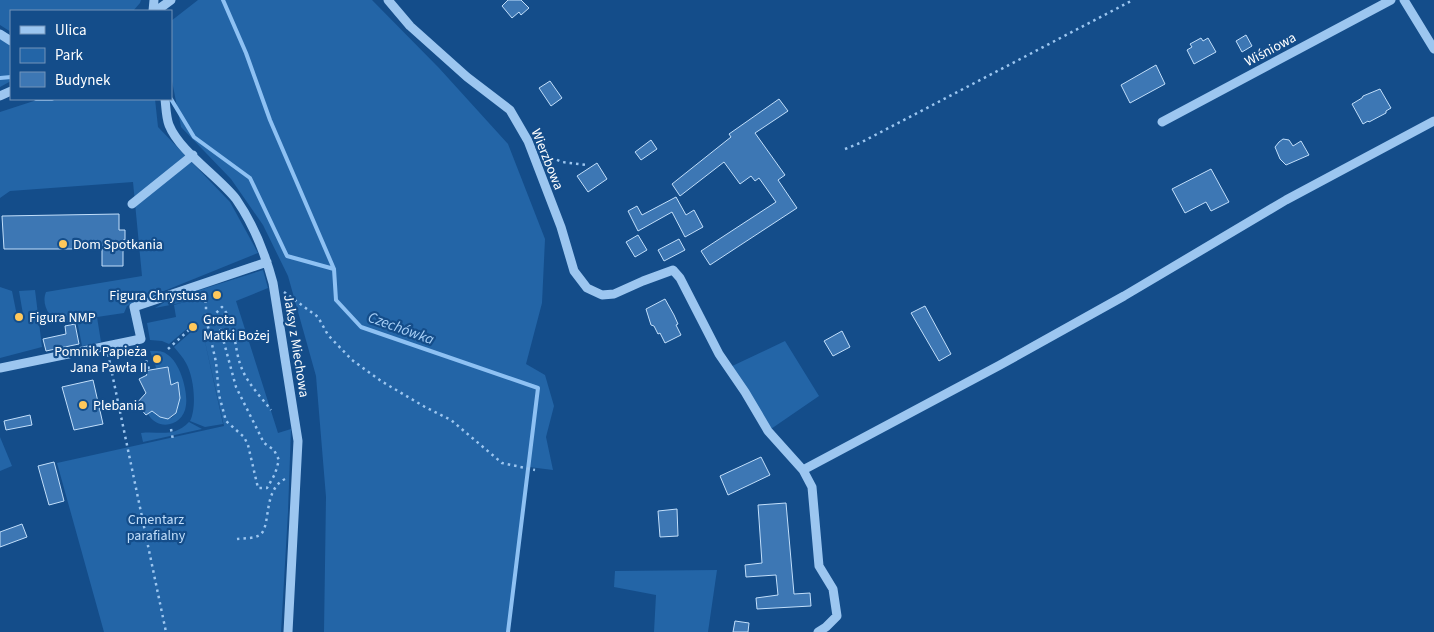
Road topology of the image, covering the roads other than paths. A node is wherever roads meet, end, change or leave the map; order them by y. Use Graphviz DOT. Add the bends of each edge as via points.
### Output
graph roads {
  1 [pos="171,0"];
  2 [pos="388,0"];
  3 [pos="1391,0"];
  4 [pos="1404,0"];
  5 [pos="156,10"];
  6 [pos="1434,49"];
  7 [pos="165,102"];
  8 [pos="1434,121"];
  9 [pos="1162,122"];
  10 [pos="193,155"];
  11 [pos="132,204"];
  12 [pos="267,262"];
  13 [pos="0,368"];
  14 [pos="803,470"];
  15 [pos="288,632"];
  16 [pos="818,632"];
  1 -- 5 [label="street"];
  2 -- 14 [label="street, Wierzbowa" via="410,26 452,64 510,110 528,141 574,271 588,288 602,295 614,294 673,270 718,354 768,431"];
  3 -- 9 [label="street, Wiśniowa"];
  4 -- 6 [label="street"];
  7 -- 10 [label="street, Jaksy z Miechowa" via="169,124"];
  8 -- 14 [label="street" via="1286,200 1000,365"];
  10 -- 11 [label="street"];
  10 -- 12 [label="street, Jaksy z Miechowa" via="239,204 257,235"];
  12 -- 13 [label="street" via="134,307 141,339"];
  12 -- 15 [label="street, Jaksy z Miechowa" via="298,441"];
  14 -- 16 [label="street" via="812,487 819,566 833,589 837,616"];
}
